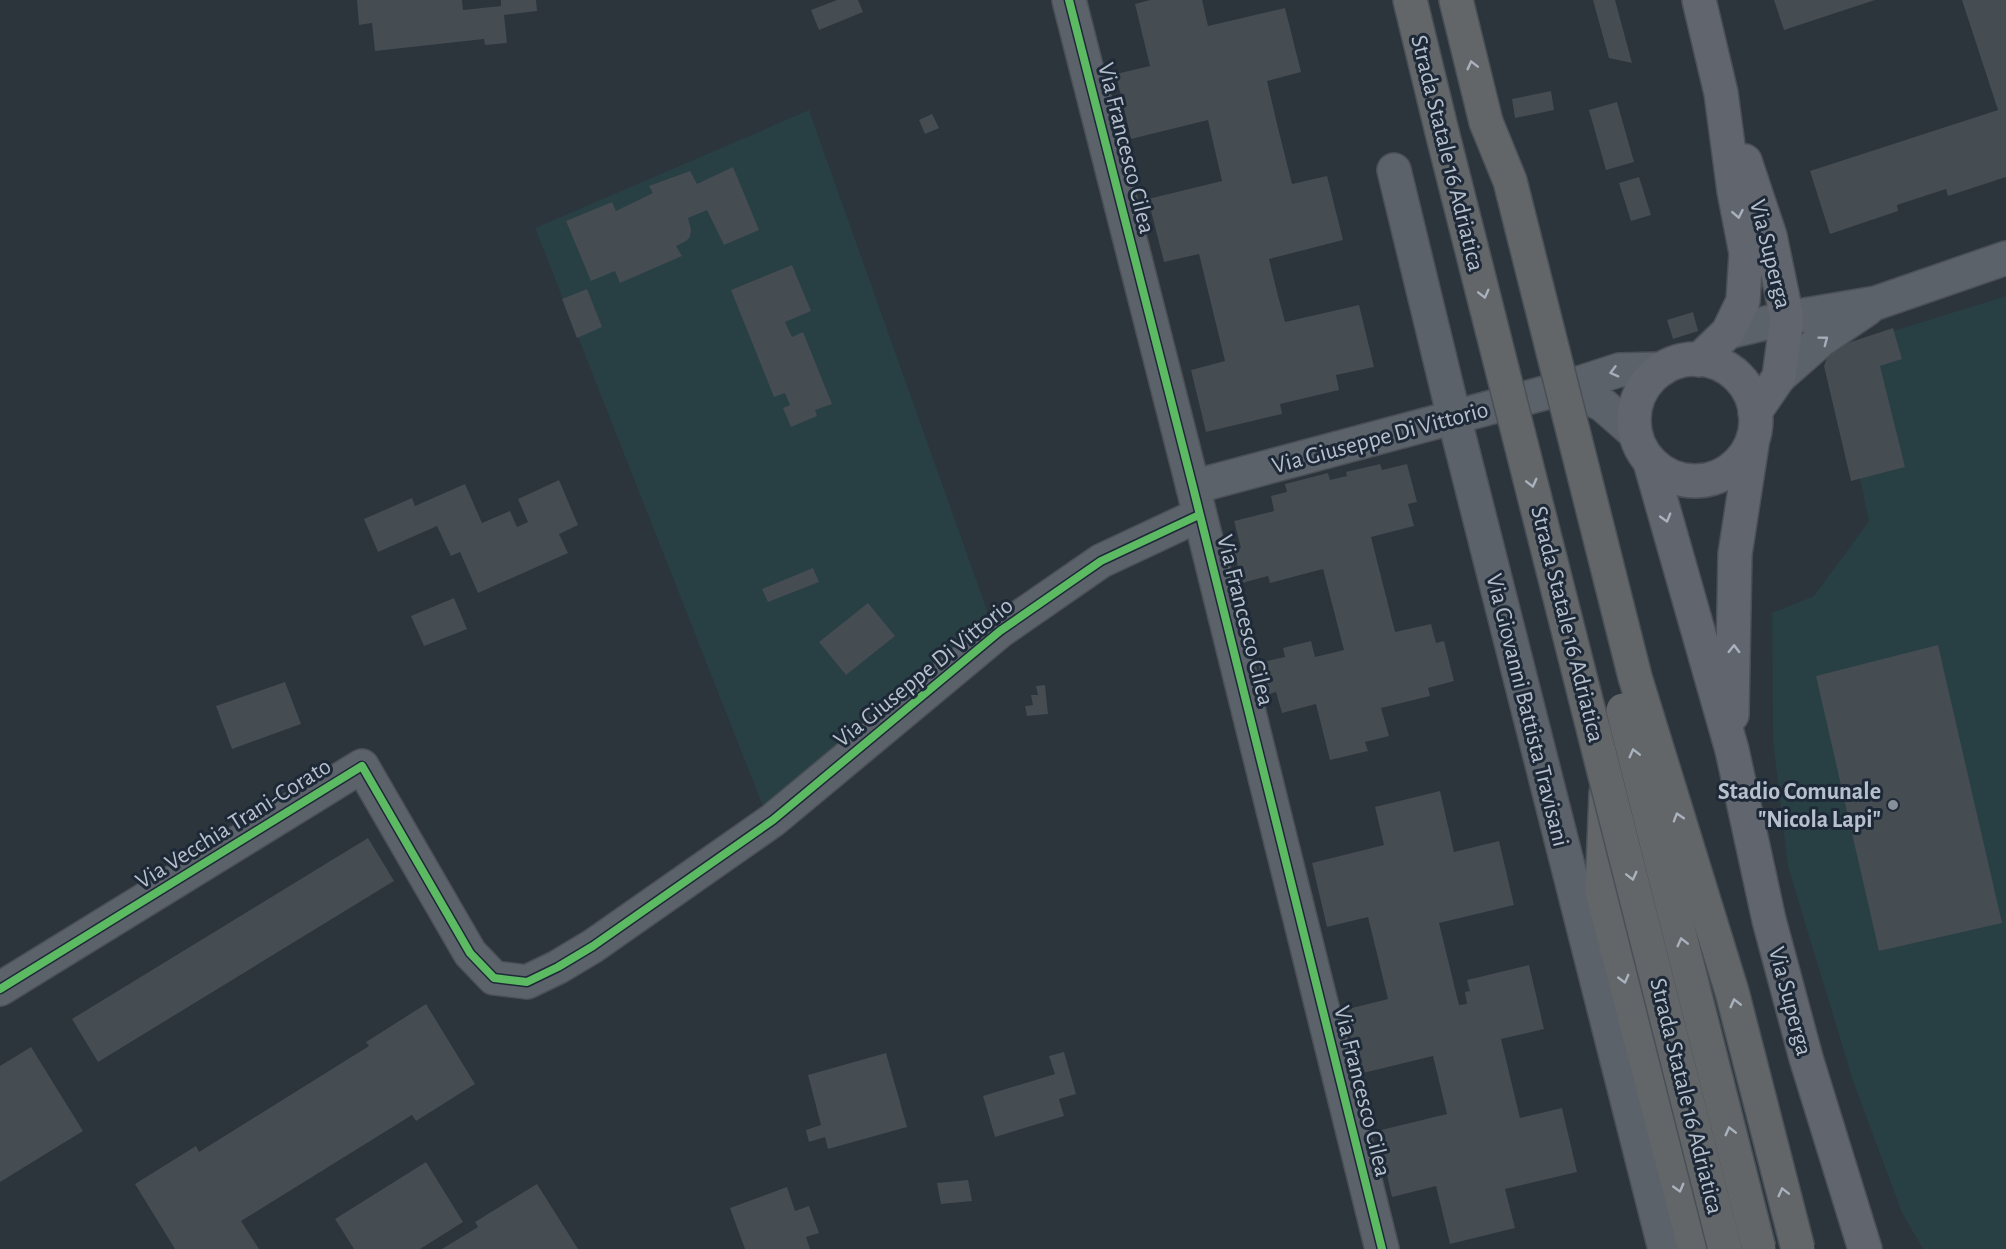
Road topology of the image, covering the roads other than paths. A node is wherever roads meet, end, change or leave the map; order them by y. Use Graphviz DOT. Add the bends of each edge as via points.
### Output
graph roads {
  1 [pos="1069,0"];
  2 [pos="1410,0"];
  3 [pos="1456,0"];
  4 [pos="1699,0"];
  5 [pos="1721,93"];
  6 [pos="1486,122"];
  7 [pos="1394,170"];
  8 [pos="2006,258"];
  9 [pos="1876,303"];
  10 [pos="1787,318"];
  11 [pos="1728,332"];
  12 [pos="1699,360"];
  13 [pos="1662,369"];
  14 [pos="1779,377"];
  15 [pos="1567,387"];
  16 [pos="1454,417"];
  17 [pos="1754,426"];
  18 [pos="1642,448"];
  19 [pos="1196,501"];
  20 [pos="1732,750"];
  21 [pos="1607,776"];
  22 [pos="774,820"];
  23 [pos="0,989"];
  24 [pos="1382,1249"];
  25 [pos="1665,1249"];
  26 [pos="1695,1249"];
  27 [pos="1725,1249"];
  28 [pos="1760,1249"];
  29 [pos="1798,1249"];
  30 [pos="1865,1249"];
  1 -- 19 [label="street, Via Francesco Cilea"];
  2 -- 21 [label="highway, Strada Statale 16 Adriatica, one-way, bridge"];
  6 -- 3 [label="highway, Strada Statale 16 Adriatica, one-way"];
  4 -- 5 [label="street, Via Superga"];
  5 -- 10 [label="street, Via Superga" via="1770,236"];
  5 -- 11 [label="street, Via Superga, one-way" via="1746,253 1743,301"];
  28 -- 6 [label="highway, Strada Statale 16 Adriatica, one-way, bridge" via="1490,184"];
  29 -- 6 [label="highway, one-way, bridge" via="1732,992 1635,677 1510,181"];
  7 -- 16 [label="street, Via Giovanni Battista Travisani"];
  8 -- 9 [label="street"];
  9 -- 10 [label="street"];
  14 -- 9 [label="street, one-way" via="1821,340"];
  10 -- 11 [label="street"];
  10 -- 14 [label="street, Via Superga"];
  11 -- 12 [label="street, Via Superga"];
  12 -- 13 [label="street" via="1680,361"];
  12 -- 17 [label="street" via="1719,364 1737,376 1749,393"];
  13 -- 15 [label="street, Via Giuseppe Di Vittorio, one-way" via="1619,370"];
  13 -- 18 [label="street, Via Superga" via="1638,397 1634,415"];
  14 -- 17 [label="street, Via Superga"];
  15 -- 16 [label="street, Via Giuseppe Di Vittorio"];
  15 -- 18 [label="street" via="1603,405"];
  16 -- 19 [label="street, Via Giuseppe Di Vittorio"];
  16 -- 25 [label="street, Via Giovanni Battista Travisani"];
  17 -- 18 [label="street, Via Superga" via="1743,459 1727,473 1708,480 1686,481 1666,475"];
  20 -- 17 [label="street, Via Superga, one-way" via="1735,554"];
  18 -- 20 [label="street, Via Superga, one-way"];
  19 -- 22 [label="street, Via Giuseppe Di Vittorio" via="1000,631"];
  19 -- 24 [label="street, Via Francesco Cilea"];
  20 -- 30 [label="street, Via Superga" via="1778,954"];
  21 -- 26 [label="highway, one-way, bridge" via="1602,891"];
  21 -- 27 [label="highway, Strada Statale 16 Adriatica, one-way, bridge"];
  22 -- 23 [label="street, Via Vecchia Trani-Corato" via="558,967 527,982 494,978 470,953 362,766"];
}
